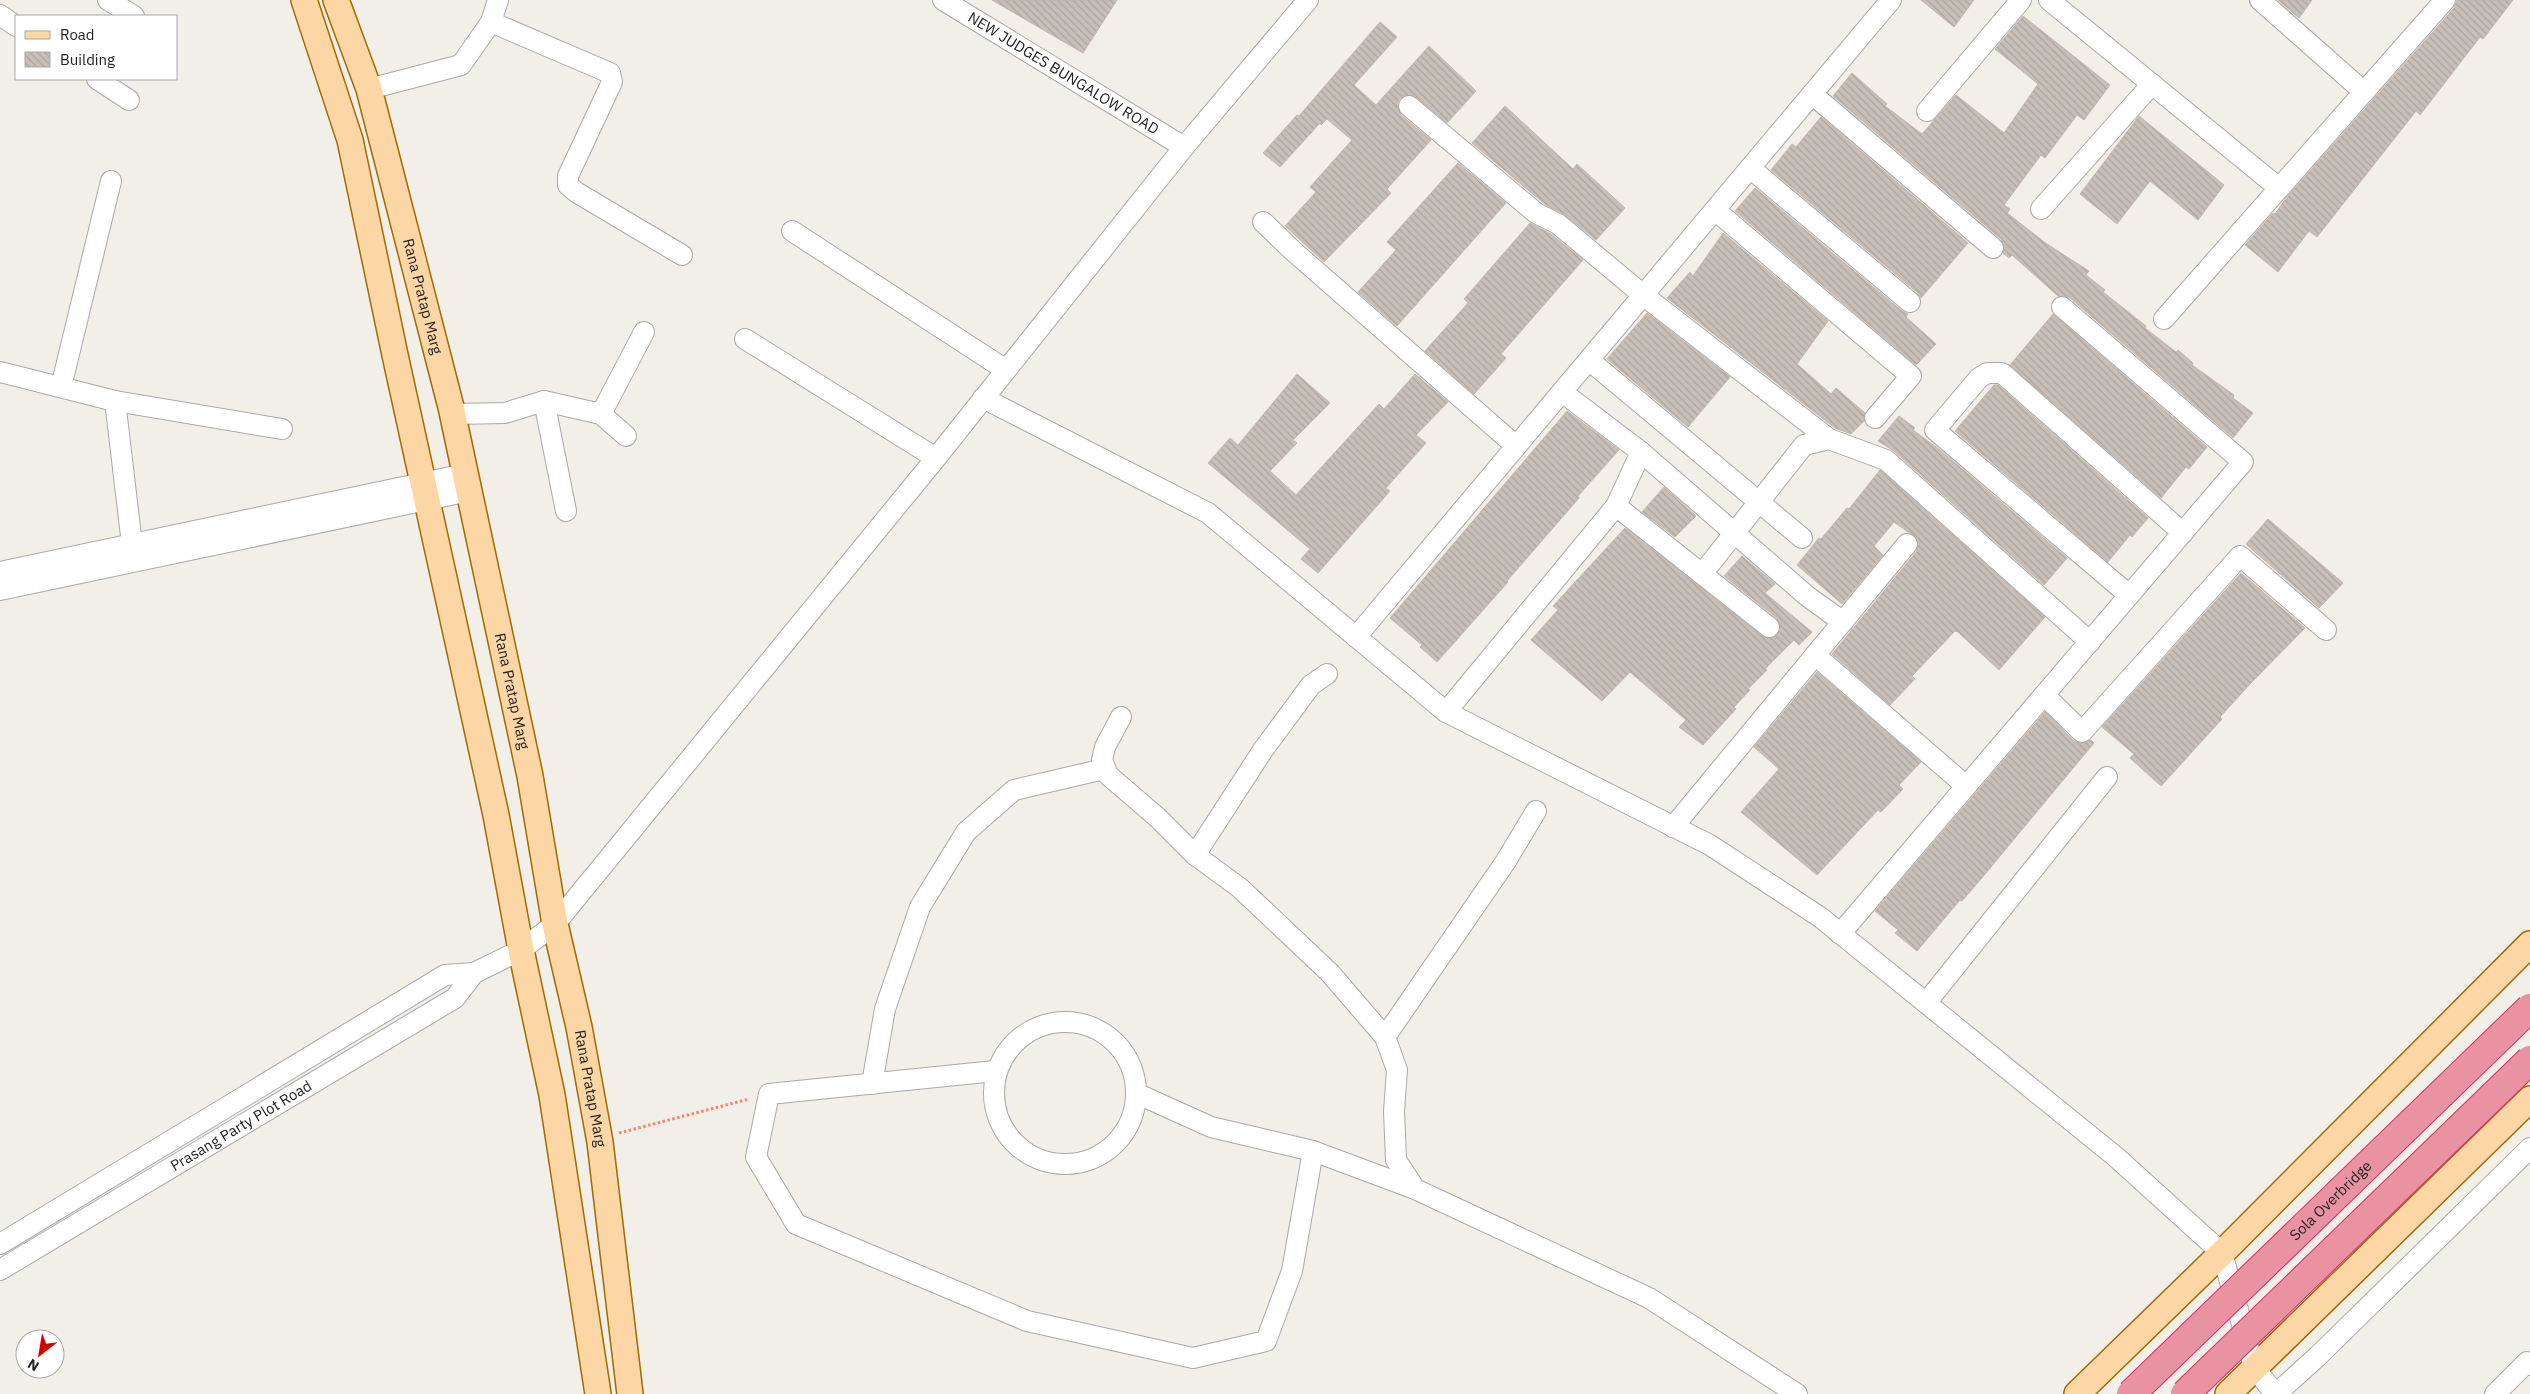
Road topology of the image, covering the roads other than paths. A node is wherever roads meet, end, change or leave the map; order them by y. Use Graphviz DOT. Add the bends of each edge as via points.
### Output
graph roads {
  1 [pos="108,0"];
  2 [pos="304,0"];
  3 [pos="336,0"];
  4 [pos="498,0"];
  5 [pos="1308,0"];
  6 [pos="1891,0"];
  7 [pos="2021,0"];
  8 [pos="2049,0"];
  9 [pos="2260,0"];
  10 [pos="2445,0"];
  11 [pos="953,3"];
  12 [pos="0,15"];
  13 [pos="132,15"];
  14 [pos="491,22"];
  15 [pos="15,25"];
  16 [pos="99,80"];
  17 [pos="2152,84"];
  18 [pos="369,89"];
  19 [pos="2364,92"];
  20 [pos="1812,94"];
  21 [pos="129,100"];
  22 [pos="1409,106"];
  23 [pos="1926,111"];
  24 [pos="1184,147"];
  25 [pos="1750,168"];
  26 [pos="111,181"];
  27 [pos="2279,188"];
  28 [pos="2041,209"];
  29 [pos="1715,210"];
  30 [pos="1263,222"];
  31 [pos="792,231"];
  32 [pos="1993,248"];
  33 [pos="682,255"];
  34 [pos="1643,295"];
  35 [pos="1910,302"];
  36 [pos="2062,307"];
  37 [pos="2164,318"];
  38 [pos="644,332"];
  39 [pos="745,339"];
  40 [pos="1589,360"];
  41 [pos="1006,370"];
  42 [pos="0,372"];
  43 [pos="61,387"];
  44 [pos="1562,392"];
  45 [pos="984,398"];
  46 [pos="114,401"];
  47 [pos="544,401"];
  48 [pos="453,414"];
  49 [pos="601,414"];
  50 [pos="1875,418"];
  51 [pos="282,429"];
  52 [pos="626,436"];
  53 [pos="1829,439"];
  54 [pos="1516,446"];
  55 [pos="1641,452"];
  56 [pos="936,458"];
  57 [pos="467,483"];
  58 [pos="426,492"];
  59 [pos="1759,502"];
  60 [pos="1616,506"];
  61 [pos="566,511"];
  62 [pos="2183,533"];
  63 [pos="1734,534"];
  64 [pos="1802,538"];
  65 [pos="132,544"];
  66 [pos="1907,544"];
  67 [pos="0,572"];
  68 [pos="36,573"];
  69 [pos="1702,574"];
  70 [pos="0,590"];
  71 [pos="2129,595"];
  72 [pos="1843,622"];
  73 [pos="1769,627"];
  74 [pos="2326,630"];
  75 [pos="1356,636"];
  76 [pos="2090,642"];
  77 [pos="1815,655"];
  78 [pos="1327,674"];
  79 [pos="2044,695"];
  80 [pos="1446,712"];
  81 [pos="1121,717"];
  82 [pos="1104,769"];
  83 [pos="2107,777"];
  84 [pos="1966,786"];
  85 [pos="1536,811"];
  86 [pos="1673,827"];
  87 [pos="1195,855"];
  88 [pos="554,924"];
  89 [pos="1840,934"];
  90 [pos="2530,944"];
  91 [pos="521,950"];
  92 [pos="474,973"];
  93 [pos="1926,1003"];
  94 [pos="2530,1008"];
  95 [pos="1385,1037"];
  96 [pos="2530,1060"];
  97 [pos="995,1071"];
  98 [pos="872,1084"];
  99 [pos="1138,1094"];
  100 [pos="2530,1100"];
  101 [pos="600,1146"];
  102 [pos="2530,1148"];
  103 [pos="1313,1151"];
  104 [pos="561,1155"];
  105 [pos="1415,1189"];
  106 [pos="0,1244"];
  107 [pos="2222,1253"];
  108 [pos="0,1270"];
  109 [pos="2530,1365"];
  110 [pos="2254,1367"];
  111 [pos="598,1394"];
  112 [pos="630,1394"];
  113 [pos="1797,1394"];
  114 [pos="2077,1394"];
  115 [pos="2131,1394"];
  116 [pos="2185,1394"];
  117 [pos="2228,1394"];
  118 [pos="2275,1394"];
  119 [pos="2495,1394"];
  1 -- 13 [label="street"];
  2 -- 58 [label="main road" via="350,140"];
  3 -- 18 [label="main road, Rana Pratap Marg"];
  4 -- 14 [label="street"];
  5 -- 24 [label="street, Prasang Party Plot Road"];
  6 -- 20 [label="street"];
  7 -- 23 [label="street"];
  8 -- 17 [label="street"];
  9 -- 19 [label="street"];
  10 -- 19 [label="street"];
  11 -- 24 [label="street, NEW JUDGES BUNGALOW ROAD"];
  12 -- 15 [label="street"];
  14 -- 18 [label="street" via="461,65"];
  14 -- 33 [label="street" via="610,73 612,82 568,176 568,185"];
  16 -- 21 [label="street"];
  17 -- 27 [label="street"];
  17 -- 28 [label="street"];
  18 -- 48 [label="main road, Rana Pratap Marg"];
  19 -- 27 [label="street"];
  20 -- 25 [label="street"];
  20 -- 32 [label="street"];
  22 -- 34 [label="street" via="1536,213 1558,224"];
  24 -- 41 [label="street, Prasang Party Plot Road"];
  25 -- 29 [label="street"];
  25 -- 35 [label="street"];
  26 -- 43 [label="street"];
  27 -- 37 [label="street"];
  29 -- 34 [label="street"];
  29 -- 50 [label="street" via="1911,376"];
  30 -- 54 [label="street"];
  31 -- 41 [label="street"];
  34 -- 40 [label="street"];
  34 -- 53 [label="street"];
  36 -- 62 [label="street" via="2244,462"];
  38 -- 49 [label="street"];
  39 -- 56 [label="street"];
  40 -- 44 [label="street"];
  40 -- 59 [label="street"];
  41 -- 45 [label="street, Prasang Party Plot Road"];
  42 -- 43 [label="street"];
  43 -- 46 [label="street"];
  44 -- 54 [label="street"];
  44 -- 55 [label="street"];
  45 -- 56 [label="street, Prasang Party Plot Road"];
  45 -- 75 [label="street" via="1208,513"];
  46 -- 51 [label="street"];
  46 -- 65 [label="street"];
  47 -- 48 [label="street" via="505,413"];
  47 -- 49 [label="street"];
  47 -- 61 [label="street"];
  48 -- 57 [label="main road, Rana Pratap Marg"];
  49 -- 52 [label="street"];
  53 -- 59 [label="street" via="1804,445"];
  53 -- 76 [label="street" via="1886,460"];
  54 -- 75 [label="street"];
  55 -- 60 [label="street"];
  55 -- 63 [label="street"];
  56 -- 88 [label="street, Prasang Party Plot Road"];
  57 -- 58 [label="street"];
  57 -- 88 [label="main road, Rana Pratap Marg" via="530,776"];
  58 -- 65 [label="street"];
  58 -- 68 [label="street"];
  58 -- 91 [label="main road" via="496,815"];
  59 -- 63 [label="street"];
  59 -- 64 [label="street"];
  60 -- 69 [label="street"];
  60 -- 80 [label="street"];
  62 -- 71 [label="street"];
  62 -- 71 [label="street" via="2002,373 1986,373 1979,378 1935,430"];
  63 -- 69 [label="street"];
  63 -- 72 [label="street" via="1806,596"];
  65 -- 68 [label="street"];
  66 -- 72 [label="street"];
  67 -- 68 [label="street"];
  68 -- 70 [label="street"];
  69 -- 73 [label="street"];
  71 -- 76 [label="street"];
  72 -- 77 [label="street"];
  74 -- 79 [label="street" via="2240,556 2082,732"];
  75 -- 80 [label="street"];
  76 -- 79 [label="street"];
  77 -- 84 [label="street"];
  77 -- 86 [label="street"];
  78 -- 87 [label="street" via="1311,685 1263,750"];
  79 -- 84 [label="street"];
  80 -- 86 [label="street"];
  81 -- 82 [label="street" via="1105,746"];
  82 -- 87 [label="street"];
  82 -- 98 [label="street" via="1014,790 966,832 920,907 886,1010"];
  83 -- 93 [label="street"];
  84 -- 89 [label="street"];
  85 -- 95 [label="street"];
  86 -- 89 [label="street" via="1710,845 1820,917"];
  87 -- 95 [label="street" via="1240,888 1316,960"];
  88 -- 91 [label="street, Prasang Party Plot Road"];
  88 -- 101 [label="main road, Rana Pratap Marg" via="579,1027"];
  89 -- 93 [label="street"];
  90 -- 107 [label="main road"];
  91 -- 92 [label="street, Prasang Party Plot Road"];
  91 -- 104 [label="main road" via="552,1095"];
  92 -- 106 [label="street, Prasang Party Plot Road" via="445,976"];
  92 -- 108 [label="street, Prasang Party Plot Road" via="455,998"];
  93 -- 107 [label="street" via="2116,1157"];
  94 -- 115 [label="highway, Sola Overbridge, bridge"];
  95 -- 105 [label="street" via="1397,1070 1394,1111 1396,1160"];
  96 -- 116 [label="highway, bridge"];
  97 -- 98 [label="street"];
  97 -- 99 [label="street" via="1018,1037 1054,1020 1078,1021 1108,1034 1133,1068"];
  97 -- 99 [label="street" via="995,1114 1024,1153 1059,1165 1087,1162 1117,1144 1132,1121"];
  98 -- 103 [label="street" via="768,1094 756,1157 796,1224 1027,1321 1193,1358 1266,1341 1292,1271"];
  99 -- 103 [label="street" via="1211,1128"];
  100 -- 110 [label="main road"];
  101 -- 104 [label="main road"];
  101 -- 112 [label="main road, Rana Pratap Marg"];
  102 -- 118 [label="street" via="2326,1349"];
  103 -- 105 [label="street"];
  104 -- 111 [label="main road"];
  105 -- 113 [label="street" via="1649,1298"];
  107 -- 110 [label="street"];
  107 -- 114 [label="main road"];
  109 -- 119 [label="street" via="2527,1362"];
  110 -- 117 [label="main road"];
  110 -- 118 [label="street"];
}
